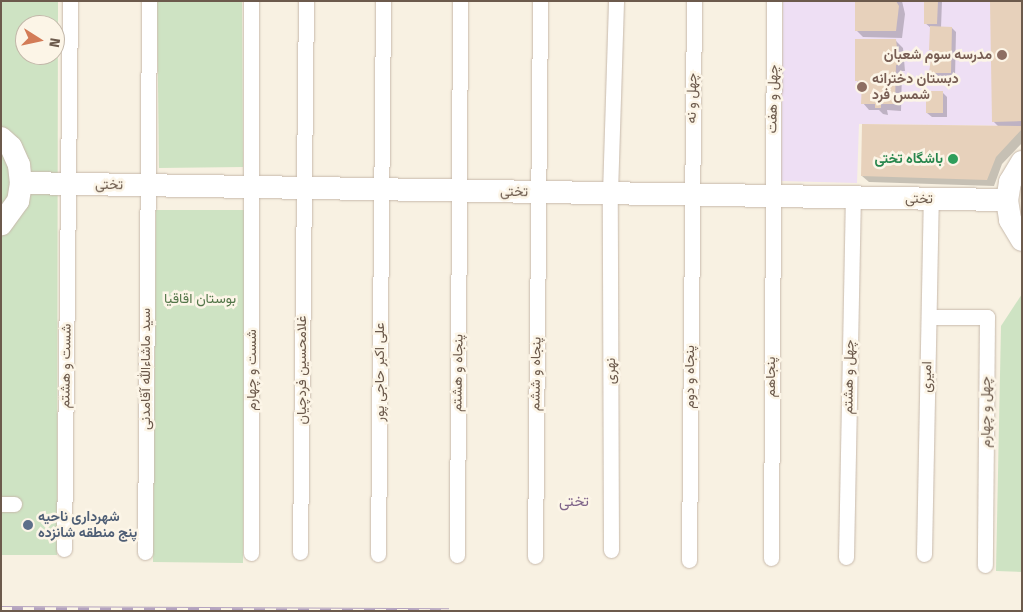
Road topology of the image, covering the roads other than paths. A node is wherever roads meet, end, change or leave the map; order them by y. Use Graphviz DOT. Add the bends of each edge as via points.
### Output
graph roads {
  1 [pos="70,1"];
  2 [pos="149,1"];
  3 [pos="251,1"];
  4 [pos="306,1"];
  5 [pos="383,1"];
  6 [pos="460,1"];
  7 [pos="540,1"];
  8 [pos="616,1"];
  9 [pos="694,1"];
  10 [pos="774,1"];
  11 [pos="1,138"];
  12 [pos="1022,162"];
  13 [pos="21,183"];
  14 [pos="68,184"];
  15 [pos="148,185"];
  16 [pos="253,187"];
  17 [pos="303,188"];
  18 [pos="382,189"];
  19 [pos="460,191"];
  20 [pos="538,192"];
  21 [pos="610,193"];
  22 [pos="690,195"];
  23 [pos="772,196"];
  24 [pos="853,197"];
  25 [pos="931,199"];
  26 [pos="1007,200"];
  27 [pos="1,224"];
  28 [pos="1022,240"];
  29 [pos="929,317"];
  30 [pos="64,549"];
  31 [pos="611,550"];
  32 [pos="145,552"];
  33 [pos="300,552"];
  34 [pos="251,554"];
  35 [pos="378,554"];
  36 [pos="924,554"];
  37 [pos="457,555"];
  38 [pos="535,556"];
  39 [pos="771,558"];
  40 [pos="846,558"];
  41 [pos="689,560"];
  42 [pos="985,565"];
  1 -- 14 [label="street, شست و هشتم"];
  2 -- 15 [label="street, سید ماشاءالله آقامدنی"];
  3 -- 16 [label="street, شست و چهارم"];
  4 -- 17 [label="street, غلامحسین فردچیان"];
  5 -- 18 [label="street, علی اکبر حاجی پور"];
  6 -- 19 [label="street, پنجاه و هشتم"];
  7 -- 20 [label="street, پنجاه و ششم"];
  8 -- 21 [label="street, نهری"];
  9 -- 22 [label="street, چهل و نه"];
  10 -- 23 [label="street, چهل و هفت"];
  11 -- 13 [label="main road" via="11,147 19,165"];
  12 -- 26 [label="main road" via="1010,182"];
  13 -- 14 [label="main road, تختی"];
  13 -- 27 [label="main road" via="18,201"];
  14 -- 15 [label="main road, تختی"];
  14 -- 30 [label="street, شست و هشتم"];
  15 -- 16 [label="main road, تختی"];
  15 -- 32 [label="street, سید ماشاءالله آقامدنی"];
  16 -- 17 [label="main road, تختی"];
  16 -- 34 [label="street, شست و چهارم"];
  17 -- 18 [label="main road, تختی"];
  17 -- 33 [label="street, غلامحسین فردچیان"];
  18 -- 19 [label="main road, تختی"];
  18 -- 35 [label="street, علی اکبر حاجی پور"];
  19 -- 20 [label="main road, تختی"];
  19 -- 37 [label="street, پنجاه و هشتم"];
  20 -- 21 [label="main road, تختی"];
  20 -- 38 [label="street, پنجاه و ششم"];
  21 -- 22 [label="main road, تختی"];
  21 -- 31 [label="street, نهری"];
  22 -- 23 [label="main road, تختی"];
  22 -- 41 [label="street, پنجاه و دوم"];
  23 -- 24 [label="main road, تختی"];
  23 -- 39 [label="street, پنجاهم"];
  24 -- 25 [label="main road, تختی"];
  24 -- 40 [label="street, چهل و هشتم"];
  25 -- 26 [label="main road, تختی"];
  25 -- 29 [label="street, امیری"];
  26 -- 28 [label="main road" via="1010,220"];
  29 -- 36 [label="street, امیری"];
  29 -- 42 [label="street, چهل و چهارم" via="987,317"];
}
